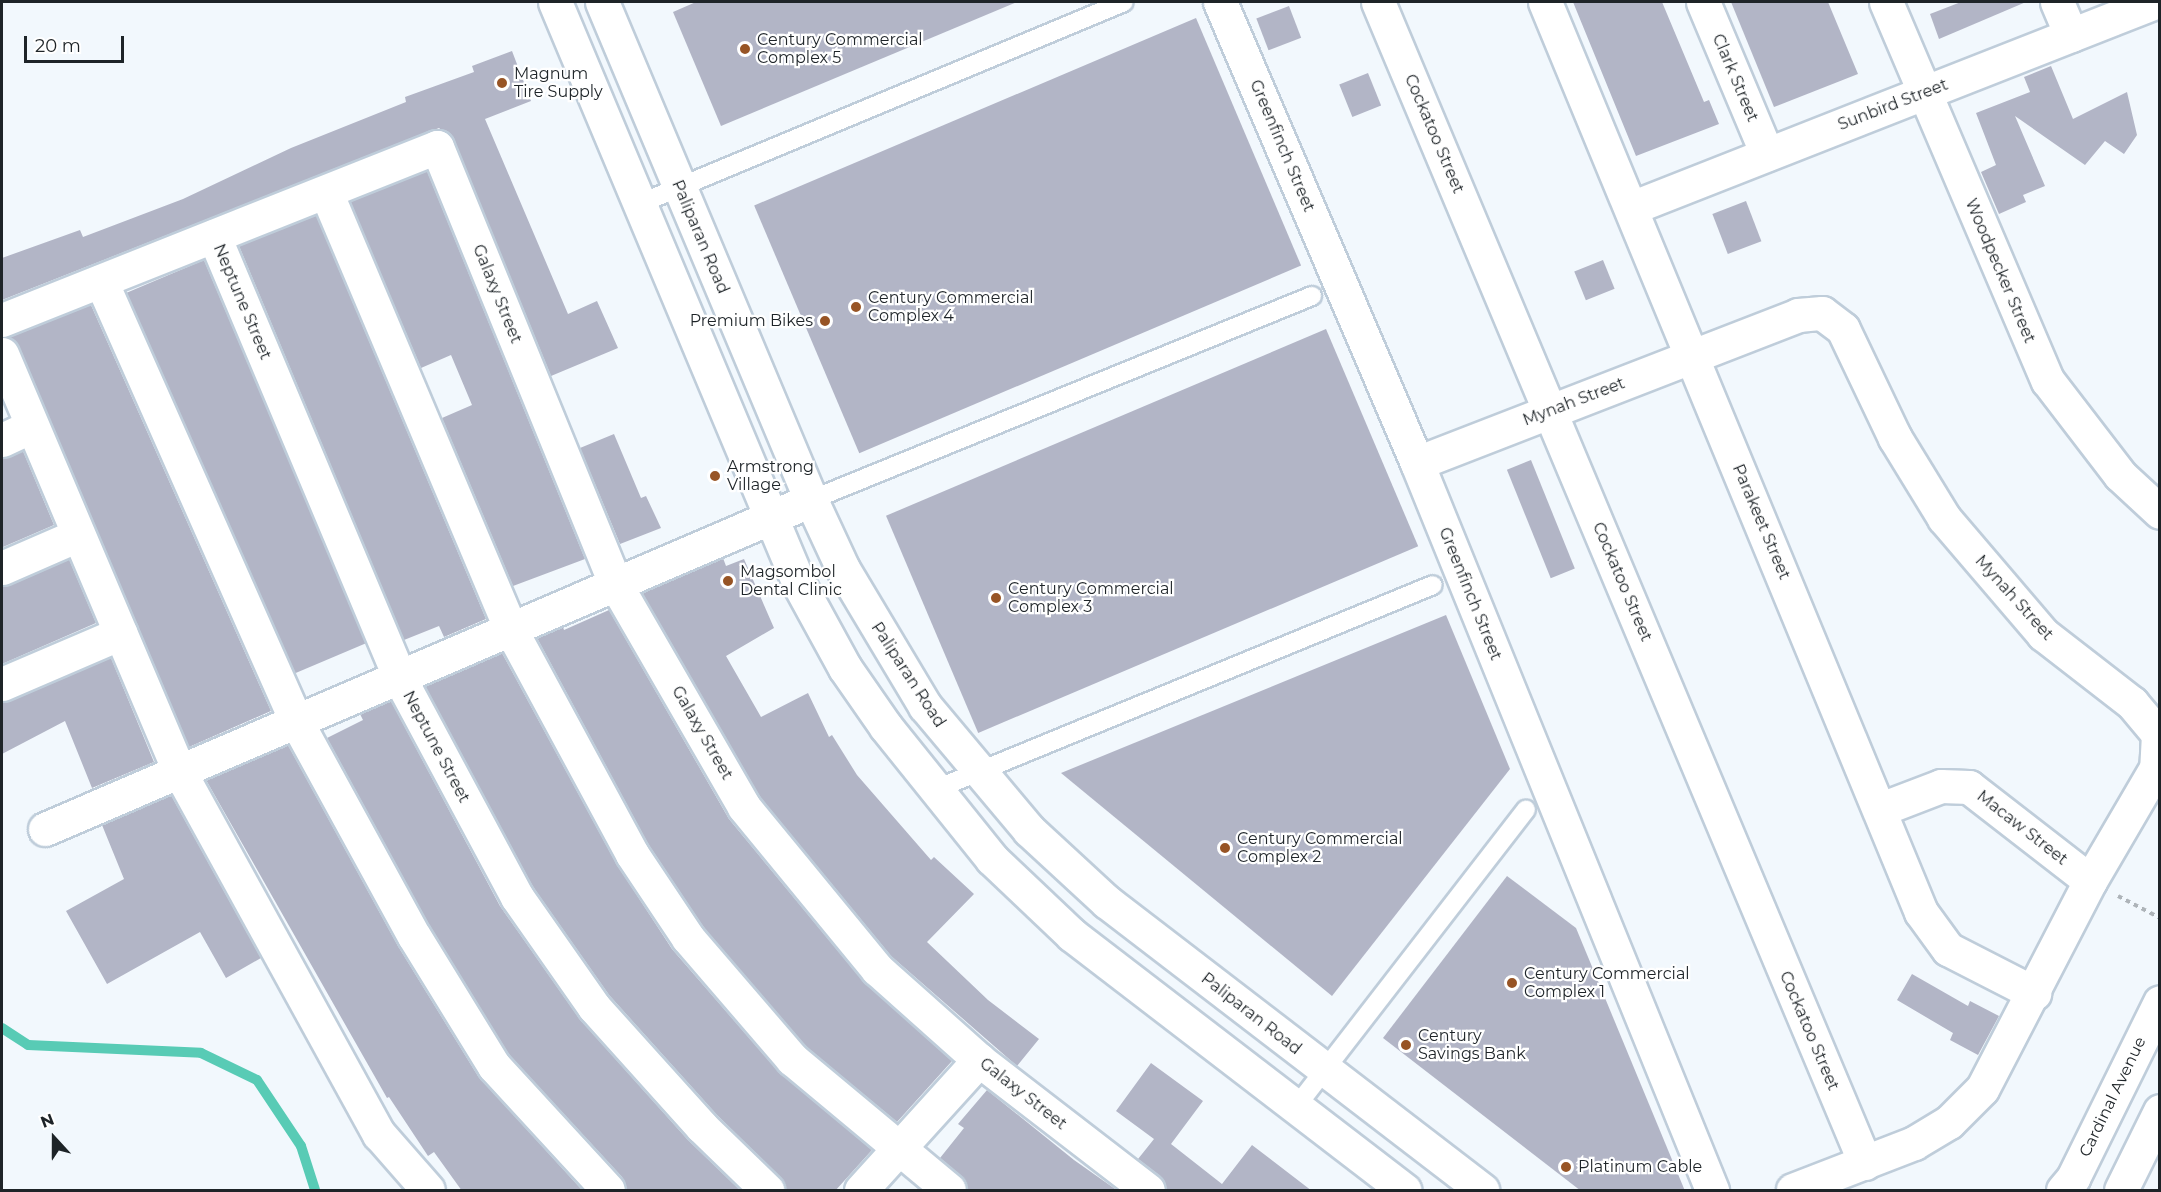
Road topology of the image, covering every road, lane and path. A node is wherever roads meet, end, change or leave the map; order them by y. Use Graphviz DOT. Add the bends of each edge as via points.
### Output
graph roads {
  1 [pos="555,2"];
  2 [pos="602,2"];
  3 [pos="1124,2"];
  4 [pos="1220,2"];
  5 [pos="1378,2"];
  6 [pos="1545,2"];
  7 [pos="1703,2"];
  8 [pos="1886,2"];
  9 [pos="2057,2"];
  10 [pos="2155,2"];
  11 [pos="2071,35"];
  12 [pos="1923,93"];
  13 [pos="1767,154"];
  14 [pos="680,187"];
  15 [pos="326,192"];
  16 [pos="639,204"];
  17 [pos="1631,208"];
  18 [pos="214,236"];
  19 [pos="101,280"];
  20 [pos="1312,296"];
  21 [pos="2,320"];
  22 [pos="2,354"];
  23 [pos="1692,356"];
  24 [pos="1550,411"];
  25 [pos="32,426"];
  26 [pos="2,440"];
  27 [pos="1417,463"];
  28 [pos="811,500"];
  29 [pos="2160,512"];
  30 [pos="769,517"];
  31 [pos="78,534"];
  32 [pos="2,568"];
  33 [pos="616,585"];
  34 [pos="1433,585"];
  35 [pos="511,630"];
  36 [pos="121,633"];
  37 [pos="399,677"];
  38 [pos="2,684"];
  39 [pos="295,719"];
  40 [pos="178,769"];
  41 [pos="977,772"];
  42 [pos="934,790"];
  43 [pos="1526,809"];
  44 [pos="1881,809"];
  45 [pos="45,829"];
  46 [pos="2090,881"];
  47 [pos="2160,918"];
  48 [pos="2034,993"];
  49 [pos="2160,1002"];
  50 [pos="979,1060"];
  51 [pos="1322,1070"];
  52 [pos="1296,1107"];
  53 [pos="2160,1111"];
  54 [pos="897,1150"];
  55 [pos="1865,1163"];
  56 [pos="428,1191"];
  57 [pos="608,1191"];
  58 [pos="767,1191"];
  59 [pos="861,1191"];
  60 [pos="949,1191"];
  61 [pos="1148,1191"];
  62 [pos="1404,1191"];
  63 [pos="1482,1191"];
  64 [pos="1712,1191"];
  65 [pos="1793,1191"];
  66 [pos="2063,1191"];
  67 [pos="2121,1191"];
  1 -- 16 [label="street"];
  2 -- 14 [label="street, Paliparan Road"];
  3 -- 14 [label="lane"];
  4 -- 27 [label="street, Greenfinch Street"];
  5 -- 24 [label="street, Cockatoo Street"];
  6 -- 17 [label="street, Parakeet Street"];
  7 -- 13 [label="street, Clark Street"];
  8 -- 12 [label="street, Woodpecker Street"];
  9 -- 11 [label="street"];
  10 -- 11 [label="street, Sunbird Street"];
  11 -- 12 [label="street, Sunbird Street"];
  12 -- 13 [label="street, Sunbird Street"];
  12 -- 29 [label="street, Woodpecker Street" via="2048,381 2120,475"];
  13 -- 17 [label="street, Sunbird Street"];
  14 -- 16 [label="lane"];
  14 -- 28 [label="street, Paliparan Road"];
  15 -- 18 [label="street"];
  15 -- 33 [label="street, Galaxy Street" via="437,147"];
  15 -- 35 [label="street"];
  16 -- 30 [label="street"];
  17 -- 23 [label="street, Parakeet Street"];
  18 -- 19 [label="street"];
  18 -- 37 [label="street, Neptune Street"];
  19 -- 21 [label="street"];
  19 -- 39 [label="street"];
  20 -- 28 [label="lane"];
  22 -- 25 [label="street"];
  23 -- 24 [label="street, Mynah Street"];
  23 -- 44 [label="street, Parakeet Street"];
  23 -- 46 [label="street, Mynah Street" via="1798,315 1822,313 1836,323 1843,329 1895,438 1944,518 2043,634 2132,703 2158,734 2156,768"];
  24 -- 27 [label="street, Mynah Street"];
  24 -- 55 [label="street, Cockatoo Street"];
  25 -- 26 [label="street"];
  25 -- 31 [label="street"];
  27 -- 64 [label="street, Greenfinch Street"];
  28 -- 30 [label="street"];
  28 -- 41 [label="street, Paliparan Road" via="843,569 889,650 925,706"];
  30 -- 33 [label="street" via="675,555"];
  30 -- 42 [label="street" via="799,584 845,668"];
  31 -- 32 [label="street"];
  31 -- 36 [label="street"];
  33 -- 35 [label="street"];
  33 -- 50 [label="street, Galaxy Street" via="744,807 877,969"];
  34 -- 41 [label="lane"];
  35 -- 37 [label="street"];
  35 -- 54 [label="street" via="632,854 688,938 792,1059"];
  36 -- 38 [label="street"];
  36 -- 40 [label="street"];
  37 -- 39 [label="street"];
  37 -- 58 [label="street, Neptune Street" via="517,897 594,1007 702,1127"];
  39 -- 40 [label="street"];
  39 -- 57 [label="street" via="414,936 494,1066"];
  40 -- 45 [label="street"];
  40 -- 56 [label="street" via="379,1134"];
  41 -- 42 [label="lane"];
  41 -- 51 [label="street, Paliparan Road" via="1029,830 1107,902"];
  42 -- 52 [label="street" via="992,859 1072,935"];
  43 -- 51 [label="lane"];
  44 -- 46 [label="street, Macaw Street" via="1941,786 1969,787"];
  44 -- 48 [label="street, Parakeet Street" via="1922,912 1948,949"];
  46 -- 47 [label="path"];
  46 -- 48 [label="street, Mynah Street"];
  48 -- 55 [label="street, Mynah Street" via="1982,1089 1949,1122 1914,1143"];
  49 -- 66 [label="street, Cardinal Avenue"];
  50 -- 54 [label="street"];
  50 -- 61 [label="street, Galaxy Street"];
  51 -- 52 [label="lane"];
  51 -- 63 [label="street, Paliparan Road"];
  52 -- 62 [label="street"];
  53 -- 67 [label="street"];
  54 -- 59 [label="street"];
  54 -- 60 [label="street"];
  55 -- 65 [label="street, Mynah Street"];
}
